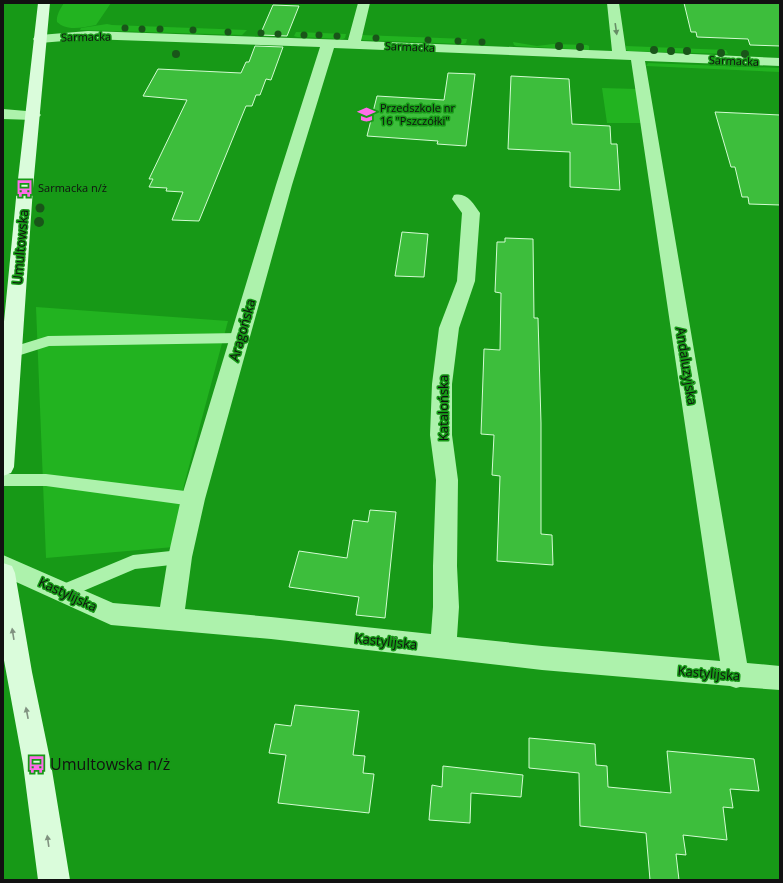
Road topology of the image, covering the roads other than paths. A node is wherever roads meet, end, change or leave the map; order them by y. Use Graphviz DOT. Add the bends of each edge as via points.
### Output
graph roads {
  1 [pos="44,3"];
  2 [pos="364,3"];
  3 [pos="613,3"];
  4 [pos="40,39"];
  5 [pos="328,44"];
  6 [pos="353,45"];
  7 [pos="629,56"];
  8 [pos="780,62"];
  9 [pos="3,114"];
  10 [pos="33,115"];
  11 [pos="460,199"];
  12 [pos="240,338"];
  13 [pos="11,353"];
  14 [pos="5,389"];
  15 [pos="3,467"];
  16 [pos="3,480"];
  17 [pos="193,499"];
  18 [pos="180,556"];
  19 [pos="3,564"];
  20 [pos="3,573"];
  21 [pos="62,592"];
  22 [pos="171,620"];
  23 [pos="443,647"];
  24 [pos="736,676"];
  25 [pos="780,678"];
  26 [pos="54,880"];
  1 -- 4 [label="street, Umultowska"];
  2 -- 6 [label="street"];
  3 -- 7 [label="street, Andaluzyjska, one-way"];
  4 -- 5 [label="street, Sarmacka" via="88,35"];
  4 -- 10 [label="street, Umultowska"];
  5 -- 6 [label="street, Sarmacka"];
  5 -- 12 [label="street, Aragońska"];
  6 -- 7 [label="street, Sarmacka"];
  7 -- 8 [label="street, Sarmacka"];
  7 -- 24 [label="street, Andaluzyjska"];
  9 -- 10 [label="street"];
  10 -- 13 [label="street, Umultowska"];
  11 -- 23 [label="street, Katalońska" via="471,213 466,281 449,328 442,384 440,435 447,480 446,607"];
  12 -- 13 [label="lane" via="48,341"];
  12 -- 17 [label="street, Aragońska"];
  13 -- 14 [label="street, Umultowska"];
  14 -- 15 [label="street, Umultowska"];
  16 -- 17 [label="lane" via="46,480"];
  17 -- 18 [label="street, Aragońska"];
  18 -- 21 [label="lane" via="133,562"];
  18 -- 22 [label="street, Aragońska"];
  19 -- 21 [label="street, Kastylijska"];
  26 -- 20 [label="street, one-way" via="37,764"];
  21 -- 22 [label="street, Kastylijska" via="111,614"];
  22 -- 23 [label="street, Kastylijska"];
  23 -- 24 [label="street, Kastylijska"];
  24 -- 25 [label="street, Kastylijska"];
}
